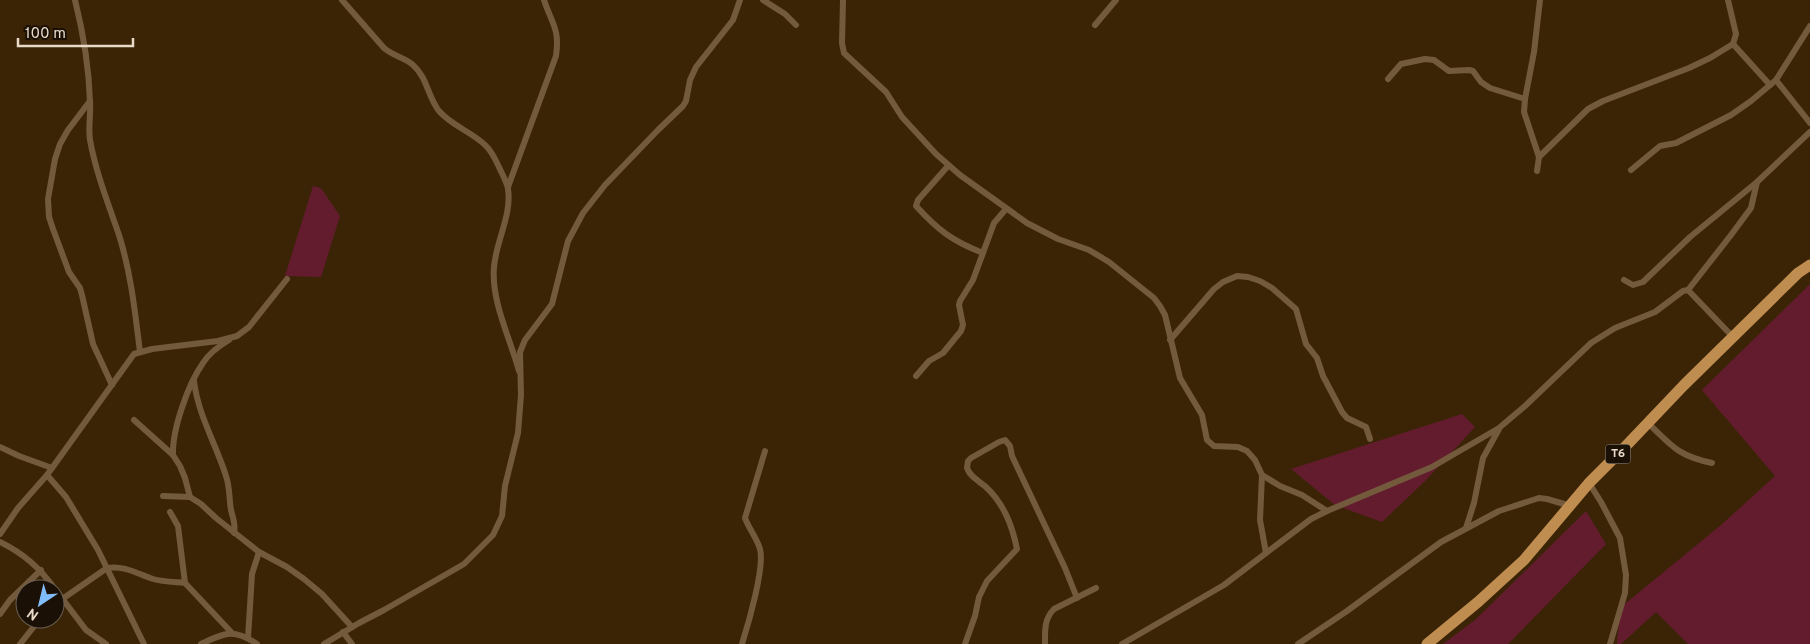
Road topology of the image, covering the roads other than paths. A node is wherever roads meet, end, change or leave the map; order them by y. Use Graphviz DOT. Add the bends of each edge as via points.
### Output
graph roads {
  1 [pos="75,0"];
  2 [pos="342,0"];
  3 [pos="544,0"];
  4 [pos="740,0"];
  5 [pos="764,0"];
  6 [pos="843,0"];
  7 [pos="1116,0"];
  8 [pos="1540,0"];
  9 [pos="1728,0"];
  10 [pos="796,25"];
  11 [pos="1095,25"];
  12 [pos="1810,26"];
  13 [pos="1733,44"];
  14 [pos="1388,79"];
  15 [pos="1776,80"];
  16 [pos="1770,85"];
  17 [pos="1525,99"];
  18 [pos="90,101"];
  19 [pos="1810,123"];
  20 [pos="1810,132"];
  21 [pos="1539,157"];
  22 [pos="948,166"];
  23 [pos="1631,170"];
  24 [pos="1537,171"];
  25 [pos="1757,182"];
  26 [pos="508,187"];
  27 [pos="1006,209"];
  28 [pos="983,253"];
  29 [pos="1810,264"];
  30 [pos="287,279"];
  31 [pos="1624,280"];
  32 [pos="1688,290"];
  33 [pos="237,336"];
  34 [pos="1732,336"];
  35 [pos="1170,340"];
  36 [pos="140,352"];
  37 [pos="916,376"];
  38 [pos="522,381"];
  39 [pos="194,382"];
  40 [pos="112,385"];
  41 [pos="134,420"];
  42 [pos="1648,423"];
  43 [pos="1499,428"];
  44 [pos="1370,439"];
  45 [pos="0,447"];
  46 [pos="765,451"];
  47 [pos="172,455"];
  48 [pos="1712,463"];
  49 [pos="52,468"];
  50 [pos="47,475"];
  51 [pos="1262,475"];
  52 [pos="1588,483"];
  53 [pos="163,496"];
  54 [pos="190,497"];
  55 [pos="1571,506"];
  56 [pos="1327,511"];
  57 [pos="170,512"];
  58 [pos="1466,528"];
  59 [pos="234,533"];
  60 [pos="0,534"];
  61 [pos="0,542"];
  62 [pos="259,552"];
  63 [pos="1266,553"];
  64 [pos="108,568"];
  65 [pos="41,570"];
  66 [pos="48,579"];
  67 [pos="185,583"];
  68 [pos="1096,588"];
  69 [pos="65,595"];
  70 [pos="1077,598"];
  71 [pos="65,603"];
  72 [pos="0,614"];
  73 [pos="352,627"];
  74 [pos="32,629"];
  75 [pos="343,632"];
  76 [pos="232,633"];
  77 [pos="248,638"];
  78 [pos="20,644"];
  79 [pos="106,644"];
  80 [pos="144,644"];
  81 [pos="201,644"];
  82 [pos="257,644"];
  83 [pos="324,644"];
  84 [pos="352,644"];
  85 [pos="742,644"];
  86 [pos="965,644"];
  87 [pos="1045,644"];
  88 [pos="1122,644"];
  89 [pos="1298,644"];
  90 [pos="1427,644"];
  91 [pos="1610,644"];
  1 -- 18 [label="street"];
  2 -- 26 [label="street" via="384,48 419,70 430,98 440,112 492,152"];
  3 -- 26 [label="street" via="558,33 556,56"];
  4 -- 38 [label="street" via="733,20 696,66 684,106 604,185 576,227 565,249 552,304 522,345"];
  5 -- 10 [label="street"];
  6 -- 22 [label="street" via="844,53 886,92 902,117"];
  7 -- 11 [label="street"];
  8 -- 17 [label="street"];
  9 -- 13 [label="street" via="1736,34"];
  12 -- 15 [label="street"];
  13 -- 16 [label="street"];
  13 -- 21 [label="street" via="1689,68 1603,101 1582,115"];
  14 -- 17 [label="street" via="1405,62 1430,59 1449,71 1473,71 1485,86"];
  15 -- 16 [label="street"];
  15 -- 19 [label="street"];
  16 -- 23 [label="street" via="1731,115 1676,143 1660,146"];
  17 -- 21 [label="street" via="1524,112"];
  18 -- 36 [label="street" via="90,138 99,180 128,270"];
  18 -- 40 [label="street" via="60,144 48,199 49,217 69,272 82,295 93,344"];
  20 -- 25 [label="street"];
  21 -- 24 [label="street"];
  22 -- 27 [label="street"];
  22 -- 28 [label="street" via="916,206 952,240"];
  25 -- 31 [label="street" via="1690,237 1643,282 1633,285"];
  25 -- 32 [label="street" via="1750,208"];
  26 -- 38 [label="street" via="509,202 494,266 494,280 499,311"];
  27 -- 28 [label="street" via="994,223"];
  27 -- 35 [label="street" via="1045,234 1089,250 1132,279 1160,306"];
  28 -- 37 [label="street" via="973,280 958,305 962,317 961,331 944,353 929,361"];
  29 -- 34 [label="highway, T6"];
  30 -- 33 [label="street"];
  32 -- 34 [label="street"];
  32 -- 43 [label="street" via="1655,312 1615,328 1591,343"];
  33 -- 36 [label="street"];
  33 -- 39 [label="street" via="211,354"];
  34 -- 42 [label="highway, T6"];
  35 -- 44 [label="street" via="1223,282 1237,276 1260,281 1296,309 1306,344 1317,358 1342,412 1366,427"];
  35 -- 51 [label="street" via="1180,378 1202,415 1207,440 1214,446 1238,447 1247,451"];
  36 -- 40 [label="street" via="130,359"];
  38 -- 73 [label="street" via="518,433 505,486 502,516 493,535 464,564"];
  39 -- 47 [label="street" via="175,428"];
  39 -- 59 [label="street" via="203,417 227,478 236,524"];
  40 -- 49 [label="street"];
  41 -- 47 [label="street"];
  42 -- 48 [label="street" via="1682,455"];
  42 -- 52 [label="highway, T6"];
  43 -- 56 [label="street" via="1432,466"];
  43 -- 58 [label="street" via="1482,458"];
  45 -- 49 [label="street"];
  46 -- 85 [label="street" via="745,518 761,558"];
  47 -- 54 [label="street" via="183,472"];
  49 -- 50 [label="street"];
  50 -- 60 [label="street"];
  50 -- 64 [label="street" via="66,497"];
  51 -- 56 [label="street"];
  51 -- 63 [label="street" via="1260,520"];
  52 -- 55 [label="highway, T6"];
  52 -- 91 [label="street" via="1620,538 1626,575 1625,593"];
  53 -- 54 [label="street"];
  54 -- 59 [label="street"];
  55 -- 58 [label="street" via="1539,498 1499,511"];
  55 -- 90 [label="highway, T6" via="1524,560"];
  56 -- 63 [label="street"];
  57 -- 67 [label="street" via="178,526"];
  58 -- 89 [label="street" via="1441,542"];
  59 -- 62 [label="street"];
  61 -- 65 [label="street"];
  62 -- 73 [label="street" via="304,579"];
  62 -- 77 [label="street" via="252,574"];
  63 -- 88 [label="street" via="1224,585"];
  64 -- 67 [label="street" via="125,568 160,581"];
  64 -- 69 [label="street"];
  64 -- 80 [label="street"];
  65 -- 66 [label="street"];
  65 -- 72 [label="street"];
  67 -- 76 [label="street"];
  68 -- 70 [label="street"];
  70 -- 86 [label="street" via="1010,446 1004,440 999,442 971,458 967,468 1006,512 1017,549 987,581 978,598"];
  70 -- 87 [label="street" via="1050,613"];
  71 -- 79 [label="street" via="86,630"];
  73 -- 75 [label="street"];
  74 -- 78 [label="street"];
  75 -- 83 [label="street"];
  75 -- 84 [label="street"];
  76 -- 77 [label="street"];
  76 -- 81 [label="street"];
  77 -- 82 [label="street"];
}
